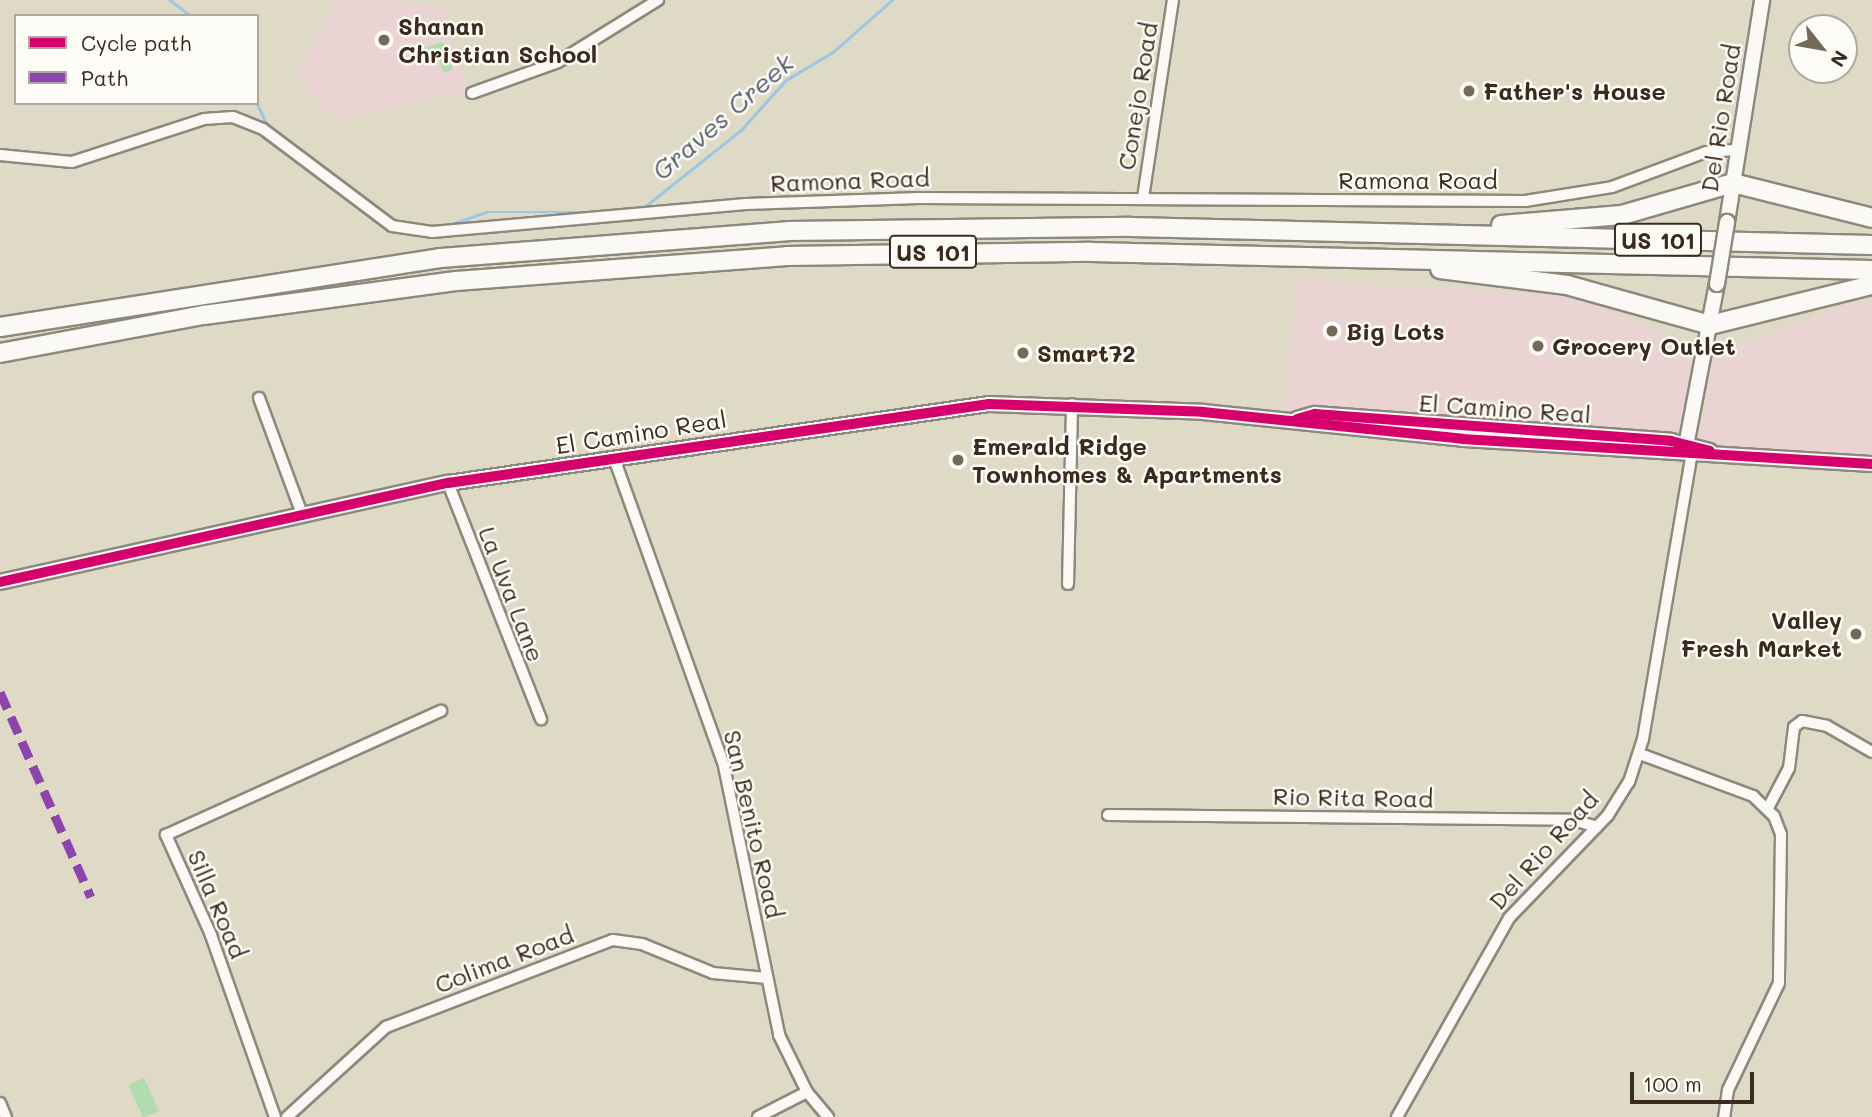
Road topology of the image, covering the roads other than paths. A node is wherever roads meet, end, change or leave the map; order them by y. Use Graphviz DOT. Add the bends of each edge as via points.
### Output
graph roads {
  1 [pos="658,0"];
  2 [pos="1173,0"];
  3 [pos="1762,0"];
  4 [pos="472,93"];
  5 [pos="1738,150"];
  6 [pos="0,155"];
  7 [pos="1733,183"];
  8 [pos="1143,198"];
  9 [pos="1872,218"];
  10 [pos="1444,234"];
  11 [pos="1872,245"];
  12 [pos="1361,258"];
  13 [pos="1872,270"];
  14 [pos="1872,285"];
  15 [pos="1710,325"];
  16 [pos="0,327"];
  17 [pos="0,353"];
  18 [pos="259,398"];
  19 [pos="1072,404"];
  20 [pos="1688,454"];
  21 [pos="614,458"];
  22 [pos="1872,464"];
  23 [pos="448,483"];
  24 [pos="302,514"];
  25 [pos="0,582"];
  26 [pos="1068,584"];
  27 [pos="442,711"];
  28 [pos="541,719"];
  29 [pos="1872,752"];
  30 [pos="1640,754"];
  31 [pos="1768,808"];
  32 [pos="1108,815"];
  33 [pos="1597,827"];
  34 [pos="767,978"];
  35 [pos="807,1092"];
  36 [pos="0,1103"];
  37 [pos="6,1117"];
  38 [pos="275,1117"];
  39 [pos="287,1117"];
  40 [pos="758,1117"];
  41 [pos="828,1117"];
  42 [pos="1397,1117"];
  43 [pos="1724,1117"];
  1 -- 4 [label="street" via="558,62"];
  2 -- 8 [label="street, Conejo Road"];
  3 -- 5 [label="main road, Del Rio Road"];
  5 -- 7 [label="main road, Del Rio Road"];
  5 -- 8 [label="street, Ramona Road" via="1706,152 1612,187 1525,201"];
  6 -- 8 [label="street, Ramona Road" via="72,162 204,119 233,117 263,129 368,212 419,232 746,204"];
  7 -- 9 [label="highway"];
  7 -- 10 [label="highway" via="1622,215"];
  7 -- 15 [label="main road, Del Rio Road, bridge"];
  10 -- 11 [label="highway, US 101"];
  10 -- 16 [label="highway, US 101" via="998,226 682,236 314,274"];
  12 -- 13 [label="highway, US 101"];
  12 -- 15 [label="highway" via="1567,285"];
  12 -- 17 [label="highway, US 101" via="1000,251 698,260 331,297"];
  14 -- 15 [label="highway"];
  15 -- 20 [label="main road, Del Rio Road"];
  18 -- 24 [label="street"];
  19 -- 20 [label="main road, El Camino Real" via="1297,419 1359,431"];
  19 -- 21 [label="main road, El Camino Real" via="957,407"];
  19 -- 26 [label="street"];
  20 -- 22 [label="main road, El Camino Real"];
  20 -- 30 [label="street, Del Rio Road"];
  21 -- 23 [label="main road, El Camino Real"];
  21 -- 34 [label="street, San Benito Road" via="724,766"];
  23 -- 24 [label="main road, El Camino Real"];
  23 -- 28 [label="street, La Uva Lane"];
  24 -- 25 [label="main road, El Camino Real"];
  27 -- 38 [label="street, Silla Road" via="166,835 211,934"];
  29 -- 31 [label="street" via="1827,726 1802,721 1794,727 1789,768"];
  30 -- 31 [label="street" via="1744,792"];
  30 -- 33 [label="street, Del Rio Road" via="1622,795"];
  31 -- 43 [label="street" via="1782,844 1781,973 1728,1090"];
  32 -- 33 [label="street, Rio Rita Road" via="1573,820"];
  33 -- 42 [label="street, Del Rio Road" via="1502,928 1417,1091"];
  34 -- 35 [label="street, San Benito Road" via="779,1035"];
  34 -- 39 [label="street, Colima Road" via="713,973 642,944 613,940 387,1027"];
  35 -- 40 [label="street"];
  35 -- 41 [label="street, San Benito Road"];
  36 -- 37 [label="street"];
}
